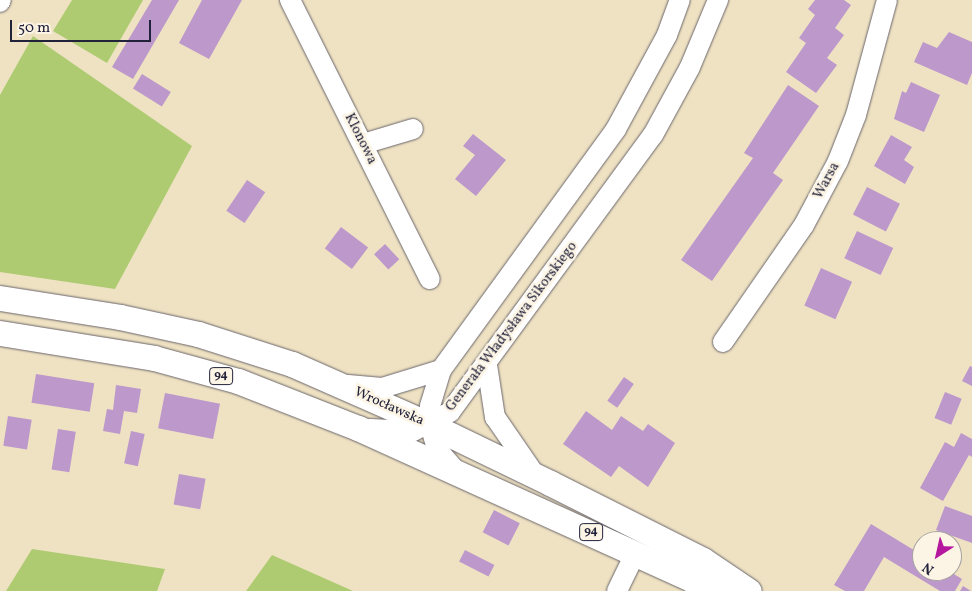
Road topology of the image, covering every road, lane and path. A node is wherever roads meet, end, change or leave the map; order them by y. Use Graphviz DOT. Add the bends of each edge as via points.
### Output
graph roads {
  1 [pos="290,0"];
  2 [pos="680,0"];
  3 [pos="718,0"];
  4 [pos="887,0"];
  5 [pos="413,129"];
  6 [pos="363,144"];
  7 [pos="430,278"];
  8 [pos="0,298"];
  9 [pos="0,333"];
  10 [pos="723,342"];
  11 [pos="487,365"];
  12 [pos="441,370"];
  13 [pos="340,385"];
  14 [pos="430,425"];
  15 [pos="358,428"];
  16 [pos="456,471"];
  17 [pos="537,477"];
  18 [pos="634,554"];
  19 [pos="617,591"];
  20 [pos="727,591"];
  21 [pos="749,591"];
  1 -- 6 [label="street, Klonowa"];
  2 -- 12 [label="street, Generała Władysława Sikorskiego" via="667,36 616,129"];
  3 -- 11 [label="street, Generała Władysława Sikorskiego" via="686,75 653,135"];
  4 -- 10 [label="street, Warsa" via="856,115 838,161 804,224"];
  5 -- 6 [label="street"];
  6 -- 7 [label="street, Klonowa"];
  8 -- 13 [label="main road, Wrocławska / 94" via="198,334 292,364"];
  9 -- 15 [label="main road, 94" via="154,358 238,381"];
  11 -- 14 [label="street, Generała Władysława Sikorskiego" via="450,412"];
  11 -- 17 [label="street" via="495,417 507,439"];
  12 -- 13 [label="street" via="382,388"];
  12 -- 14 [label="street, Generała Władysława Sikorskiego" via="430,406"];
  13 -- 14 [label="main road, Wrocławska / 94"];
  14 -- 15 [label="street" via="413,431 394,432"];
  14 -- 16 [label="street" via="436,450"];
  14 -- 17 [label="main road, Wrocławska / 94"];
  15 -- 16 [label="main road, 94"];
  16 -- 18 [label="main road, 94"];
  17 -- 21 [label="main road, Wrocławska / 94" via="703,560"];
  18 -- 19 [label="street"];
  18 -- 20 [label="main road, 94"];
}
